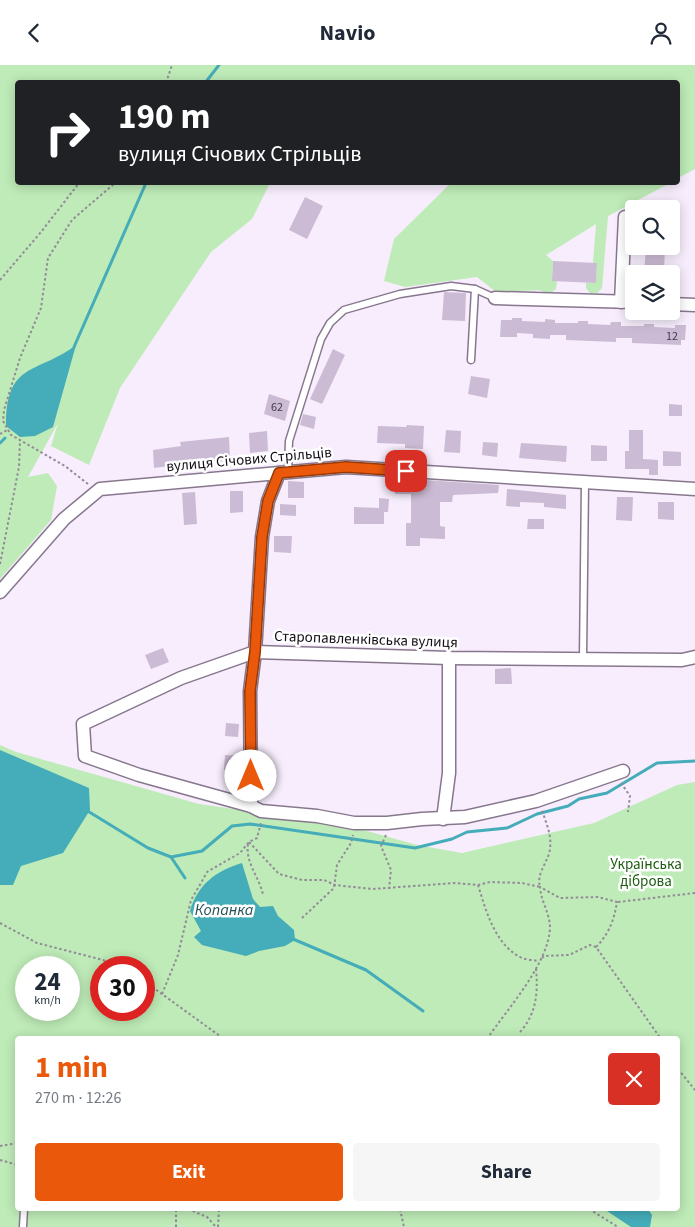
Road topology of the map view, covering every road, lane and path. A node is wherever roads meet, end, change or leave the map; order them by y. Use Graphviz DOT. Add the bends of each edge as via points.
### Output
graph roads {
  1 [pos="172,65"];
  2 [pos="167,80"];
  3 [pos="77,185"];
  4 [pos="113,185"];
  5 [pos="0,280"];
  6 [pos="475,289"];
  7 [pos="495,298"];
  8 [pos="625,302"];
  9 [pos="680,304"];
  10 [pos="695,305"];
  11 [pos="471,360"];
  12 [pos="7,430"];
  13 [pos="0,434"];
  14 [pos="20,440"];
  15 [pos="283,473"];
  16 [pos="585,482"];
  17 [pos="100,489"];
  18 [pos="695,489"];
  19 [pos="0,564"];
  20 [pos="0,592"];
  21 [pos="255,652"];
  22 [pos="695,657"];
  23 [pos="449,658"];
  24 [pos="583,658"];
  25 [pos="623,771"];
  26 [pos="623,785"];
  27 [pos="251,806"];
  28 [pos="628,812"];
  29 [pos="543,813"];
  30 [pos="443,819"];
  31 [pos="261,824"];
  32 [pos="353,836"];
  33 [pos="249,842"];
  34 [pos="382,842"];
  35 [pos="335,885"];
  36 [pos="478,885"];
  37 [pos="540,887"];
  38 [pos="389,889"];
  39 [pos="695,893"];
  40 [pos="263,895"];
  41 [pos="617,902"];
  42 [pos="302,918"];
  43 [pos="0,923"];
  44 [pos="596,947"];
  45 [pos="90,957"];
  46 [pos="541,961"];
  47 [pos="536,968"];
  48 [pos="155,989"];
  49 [pos="162,994"];
  50 [pos="520,1032"];
  51 [pos="220,1036"];
  52 [pos="489,1036"];
  53 [pos="659,1036"];
  54 [pos="680,1071"];
  55 [pos="695,1090"];
  56 [pos="15,1143"];
  57 [pos="0,1145"];
  58 [pos="0,1160"];
  59 [pos="15,1164"];
  60 [pos="24,1211"];
  61 [pos="176,1211"];
  62 [pos="193,1211"];
  63 [pos="219,1211"];
  64 [pos="400,1211"];
  65 [pos="592,1211"];
  66 [pos="23,1227"];
  67 [pos="176,1227"];
  68 [pos="217,1227"];
  69 [pos="404,1227"];
  70 [pos="618,1227"];
  1 -- 2 [label="path"];
  3 -- 5 [label="path"];
  4 -- 12 [label="path" via="72,220 48,258 40,308 6,398 3,421"];
  6 -- 7 [label="lane"];
  6 -- 11 [label="lane"];
  6 -- 15 [label="lane" via="451,286 400,295 344,310 330,323 321,339 289,441"];
  7 -- 8 [label="street"];
  9 -- 10 [label="street"];
  12 -- 13 [label="path"];
  12 -- 14 [label="path"];
  14 -- 17 [label="path" via="65,466 85,483"];
  14 -- 19 [label="path" via="19,467"];
  15 -- 16 [label="street, вулиця Січових Стрільців" via="346,467"];
  15 -- 17 [label="street, вулиця Січових Стрільців"];
  15 -- 21 [label="street" via="268,501 262,537"];
  16 -- 18 [label="street, вулиця Січових Стрільців"];
  16 -- 24 [label="lane"];
  17 -- 20 [label="street" via="64,519"];
  21 -- 23 [label="street, Старопавленківська вулиця"];
  21 -- 27 [label="street" via="250,691"];
  21 -- 27 [label="street, Старопавленківська вулиця" via="182,679 83,724 85,756 139,775"];
  22 -- 24 [label="street, Старопавленківська вулиця"];
  23 -- 24 [label="street, Старопавленківська вулиця"];
  23 -- 30 [label="street" via="449,773"];
  25 -- 30 [label="street" via="536,801"];
  26 -- 28 [label="path" via="630,796"];
  27 -- 30 [label="street" via="261,811 354,823"];
  29 -- 37 [label="path" via="550,835 550,849 540,873"];
  31 -- 33 [label="path" via="257,837"];
  32 -- 35 [label="path" via="337,865"];
  33 -- 35 [label="path" via="279,874 302,880 324,880"];
  33 -- 40 [label="path" via="248,857"];
  33 -- 49 [label="path" via="240,853 207,872 191,899 178,955"];
  34 -- 38 [label="path" via="391,870"];
  35 -- 38 [label="path"];
  35 -- 42 [label="path" via="323,901"];
  36 -- 37 [label="path" via="522,883"];
  36 -- 38 [label="path" via="455,883"];
  36 -- 46 [label="path" via="490,921 506,947 521,958"];
  37 -- 41 [label="path" via="560,898 598,897"];
  37 -- 46 [label="path" via="550,929"];
  39 -- 41 [label="path"];
  41 -- 44 [label="path" via="614,919 605,938"];
  43 -- 45 [label="path" via="37,943"];
  44 -- 46 [label="path" via="590,945 569,955 544,956"];
  44 -- 53 [label="path"];
  46 -- 47 [label="path"];
  47 -- 50 [label="path" via="536,1001 528,1022"];
  47 -- 52 [label="path"];
  48 -- 49 [label="path"];
  49 -- 51 [label="path"];
  54 -- 55 [label="path"];
  56 -- 57 [label="path"];
  58 -- 59 [label="path"];
  60 -- 66 [label="lane"];
  61 -- 67 [label="path"];
  62 -- 68 [label="path" via="208,1217"];
  63 -- 68 [label="path"];
  64 -- 69 [label="path"];
  65 -- 70 [label="path"];
}
